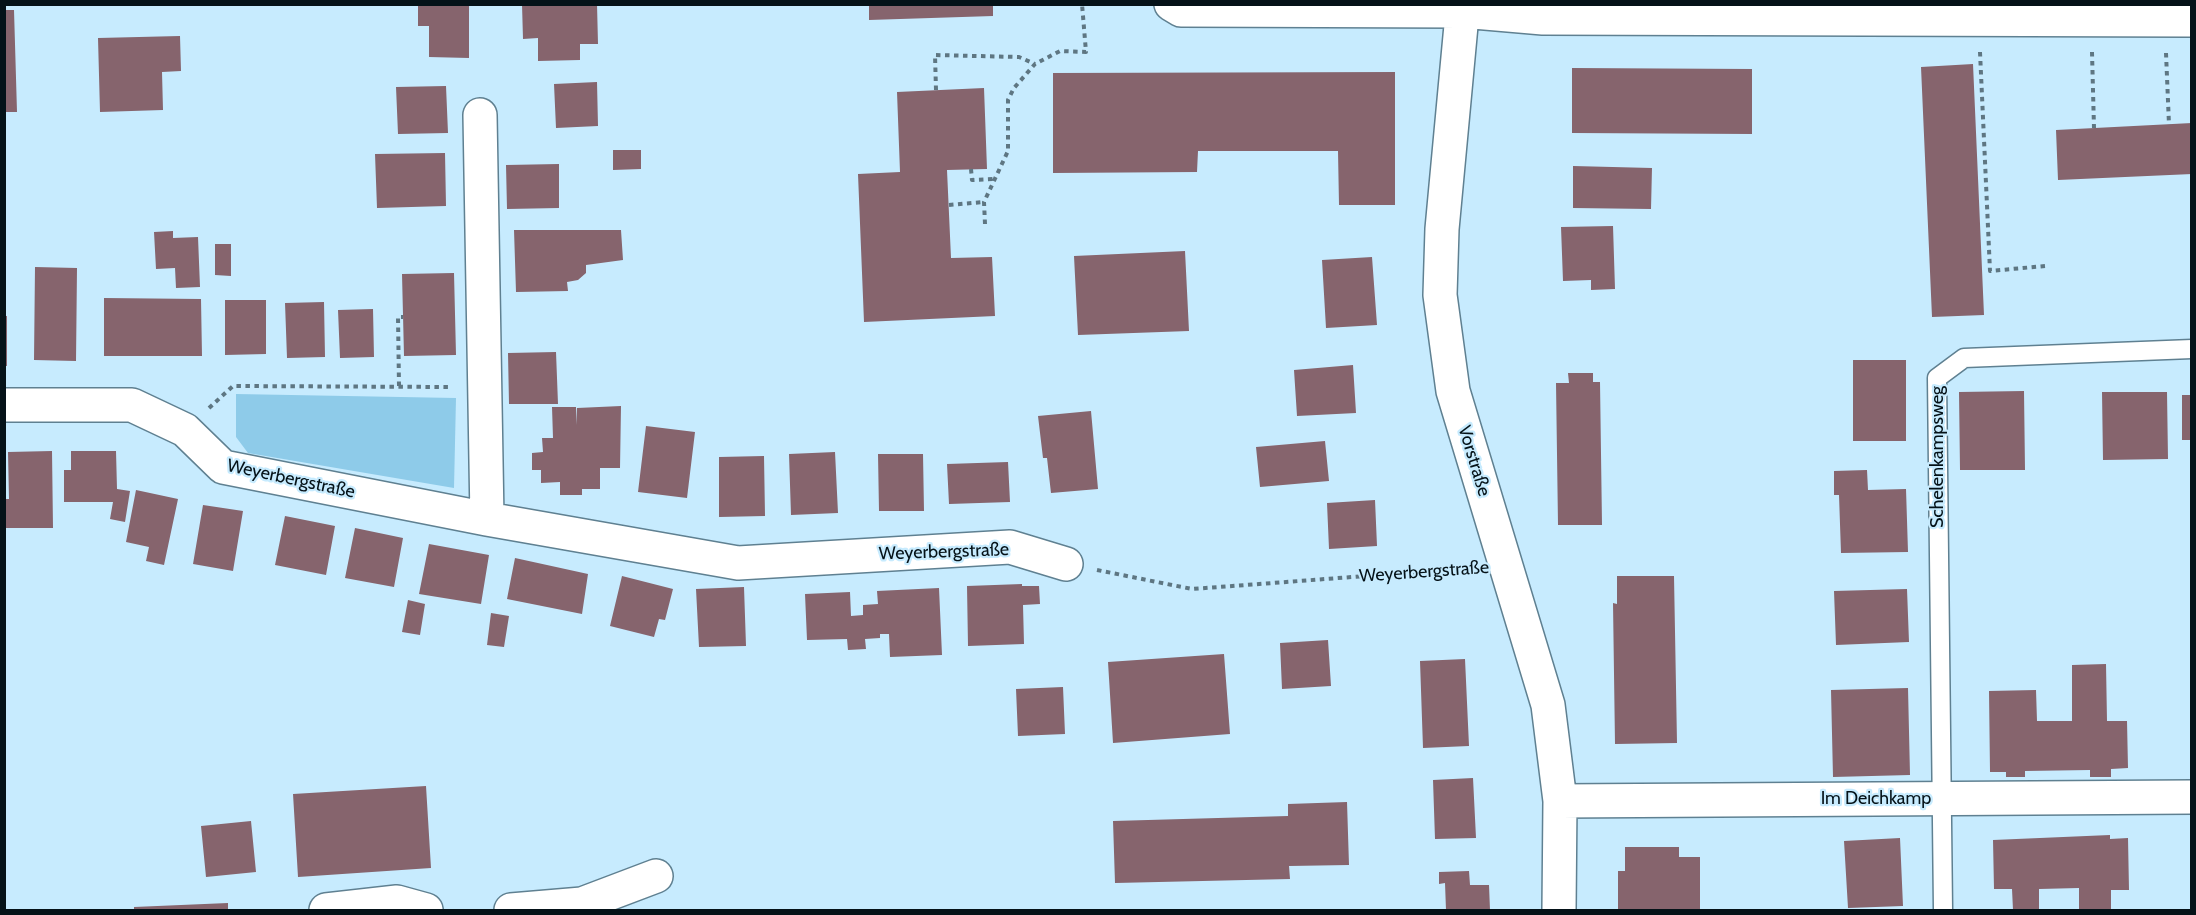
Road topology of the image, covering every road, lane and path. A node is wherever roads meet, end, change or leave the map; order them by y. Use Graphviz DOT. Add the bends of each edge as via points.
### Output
graph roads {
  1 [pos="1082,4"];
  2 [pos="1171,4"];
  3 [pos="1463,8"];
  4 [pos="1978,19"];
  5 [pos="2090,19"];
  6 [pos="2178,19"];
  7 [pos="1035,64"];
  8 [pos="936,90"];
  9 [pos="480,115"];
  10 [pos="2169,124"];
  11 [pos="2094,128"];
  12 [pos="971,169"];
  13 [pos="995,179"];
  14 [pos="984,202"];
  15 [pos="949,205"];
  16 [pos="985,224"];
  17 [pos="2045,266"];
  18 [pos="403,317"];
  19 [pos="2192,349"];
  20 [pos="399,386"];
  21 [pos="485,388"];
  22 [pos="4,405"];
  23 [pos="185,430"];
  24 [pos="487,519"];
  25 [pos="1066,564"];
  26 [pos="1507,566"];
  27 [pos="2192,797"];
  28 [pos="1940,798"];
  29 [pos="1560,801"];
  30 [pos="656,876"];
  31 [pos="326,910"];
  32 [pos="426,910"];
  33 [pos="510,910"];
  34 [pos="1558,910"];
  35 [pos="1943,910"];
  1 -- 7 [label="path" via="1086,52 1060,51"];
  2 -- 3 [label="street" via="1181,10"];
  3 -- 4 [label="street" via="1543,18"];
  3 -- 26 [label="street, Vorstraße" via="1442,229 1440,295 1453,392"];
  4 -- 5 [label="street"];
  4 -- 17 [label="path" via="1990,271"];
  5 -- 6 [label="street"];
  5 -- 11 [label="path"];
  6 -- 10 [label="path"];
  7 -- 8 [label="path" via="1019,57 935,55"];
  7 -- 13 [label="path" via="1008,100 1008,151"];
  9 -- 21 [label="street"];
  12 -- 13 [label="path" via="972,180"];
  13 -- 14 [label="path"];
  14 -- 15 [label="path"];
  14 -- 16 [label="path"];
  18 -- 20 [label="path" via="398,317"];
  19 -- 28 [label="lane, Schelenkampsweg" via="1964,358 1937,378"];
  20 -- 21 [label="path"];
  20 -- 23 [label="path" via="233,386"];
  21 -- 24 [label="street"];
  22 -- 23 [label="street, Weyerbergstraße" via="132,405"];
  23 -- 24 [label="street, Weyerbergstraße" via="223,467"];
  24 -- 25 [label="street, Weyerbergstraße" via="738,563 1010,547"];
  25 -- 26 [label="path, Weyerbergstraße" via="1192,589"];
  26 -- 29 [label="street, Vorstraße" via="1548,705"];
  27 -- 28 [label="street, Im Deichkamp"];
  28 -- 29 [label="street, Im Deichkamp"];
  28 -- 35 [label="lane"];
  29 -- 34 [label="street, Vorstraße"];
  30 -- 33 [label="street" via="582,904"];
  31 -- 32 [label="street" via="397,902"];
}
